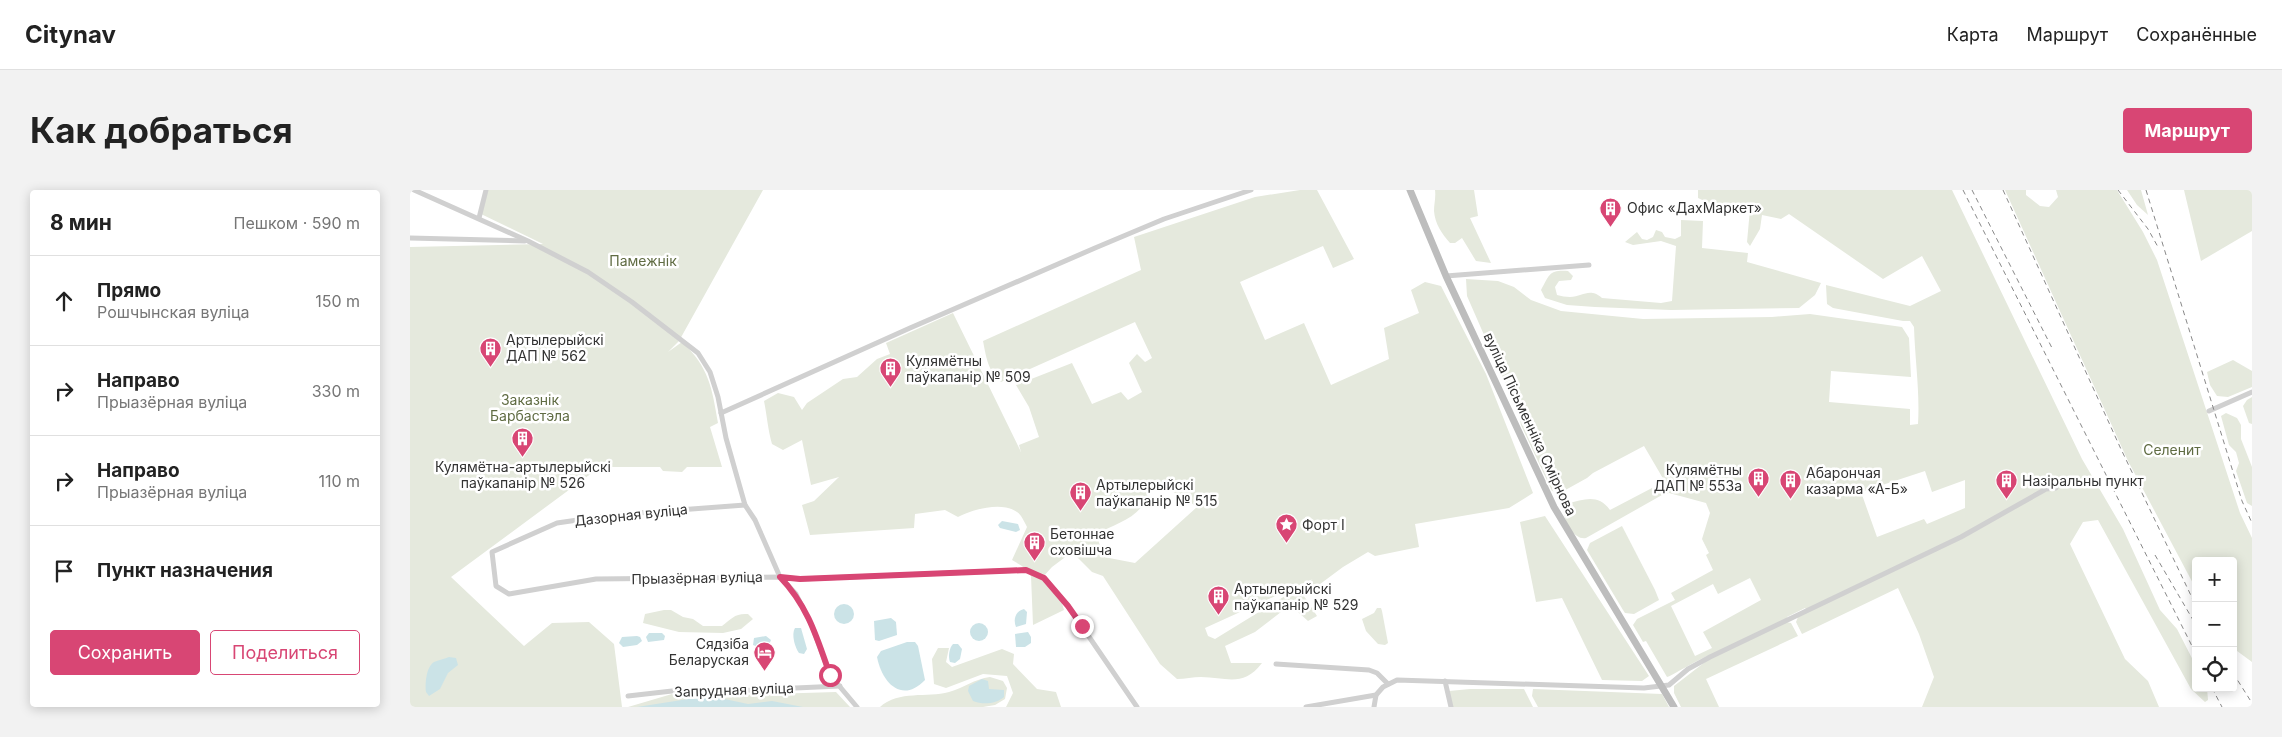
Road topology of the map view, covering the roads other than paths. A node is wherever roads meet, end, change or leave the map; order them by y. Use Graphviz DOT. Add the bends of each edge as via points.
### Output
graph roads {
  1 [pos="414,190"];
  2 [pos="486,190"];
  3 [pos="1251,190"];
  4 [pos="1410,190"];
  5 [pos="479,218"];
  6 [pos="410,238"];
  7 [pos="528,241"];
  8 [pos="1589,265"];
  9 [pos="1446,276"];
  10 [pos="2252,392"];
  11 [pos="2209,411"];
  12 [pos="721,413"];
  13 [pos="2056,488"];
  14 [pos="745,506"];
  15 [pos="492,552"];
  16 [pos="780,577"];
  17 [pos="1276,664"];
  18 [pos="1445,681"];
  19 [pos="1388,684"];
  20 [pos="840,686"];
  21 [pos="1664,687"];
  22 [pos="1376,695"];
  23 [pos="628,696"];
  24 [pos="857,707"];
  25 [pos="1136,707"];
  26 [pos="1306,707"];
  27 [pos="1374,707"];
  28 [pos="1450,707"];
  29 [pos="1674,707"];
  1 -- 5 [label="street"];
  2 -- 5 [label="street"];
  3 -- 12 [label="street" via="1164,219 1095,248"];
  4 -- 9 [label="main road, вуліца Пісьменніка Смірнова"];
  5 -- 7 [label="street"];
  6 -- 7 [label="street"];
  7 -- 12 [label="street" via="588,272 689,345 710,372"];
  8 -- 9 [label="street"];
  9 -- 21 [label="main road, вуліца Пісьменніка Смірнова" via="1554,507"];
  10 -- 11 [label="street"];
  12 -- 14 [label="street"];
  13 -- 21 [label="street" via="2046,489 1961,537 1710,657"];
  14 -- 15 [label="street, Дазорная вуліца" via="612,514 557,523"];
  14 -- 16 [label="street" via="755,520"];
  15 -- 16 [label="street, Прыазёрная вуліца" via="496,586 509,594 596,579"];
  16 -- 20 [label="street" via="796,594 830,675"];
  16 -- 25 [label="street, Прыазёрная вуліца" via="800,579 1026,570 1044,578 1068,606"];
  17 -- 19 [label="street" via="1369,670"];
  18 -- 19 [label="street" via="1398,680"];
  18 -- 21 [label="street"];
  18 -- 28 [label="street"];
  19 -- 22 [label="street"];
  20 -- 23 [label="street, Запрудная вуліца" via="672,691"];
  20 -- 24 [label="street"];
  21 -- 29 [label="main road, вуліца Пісьменніка Смірнова"];
  22 -- 26 [label="street"];
  22 -- 27 [label="street"];
}
